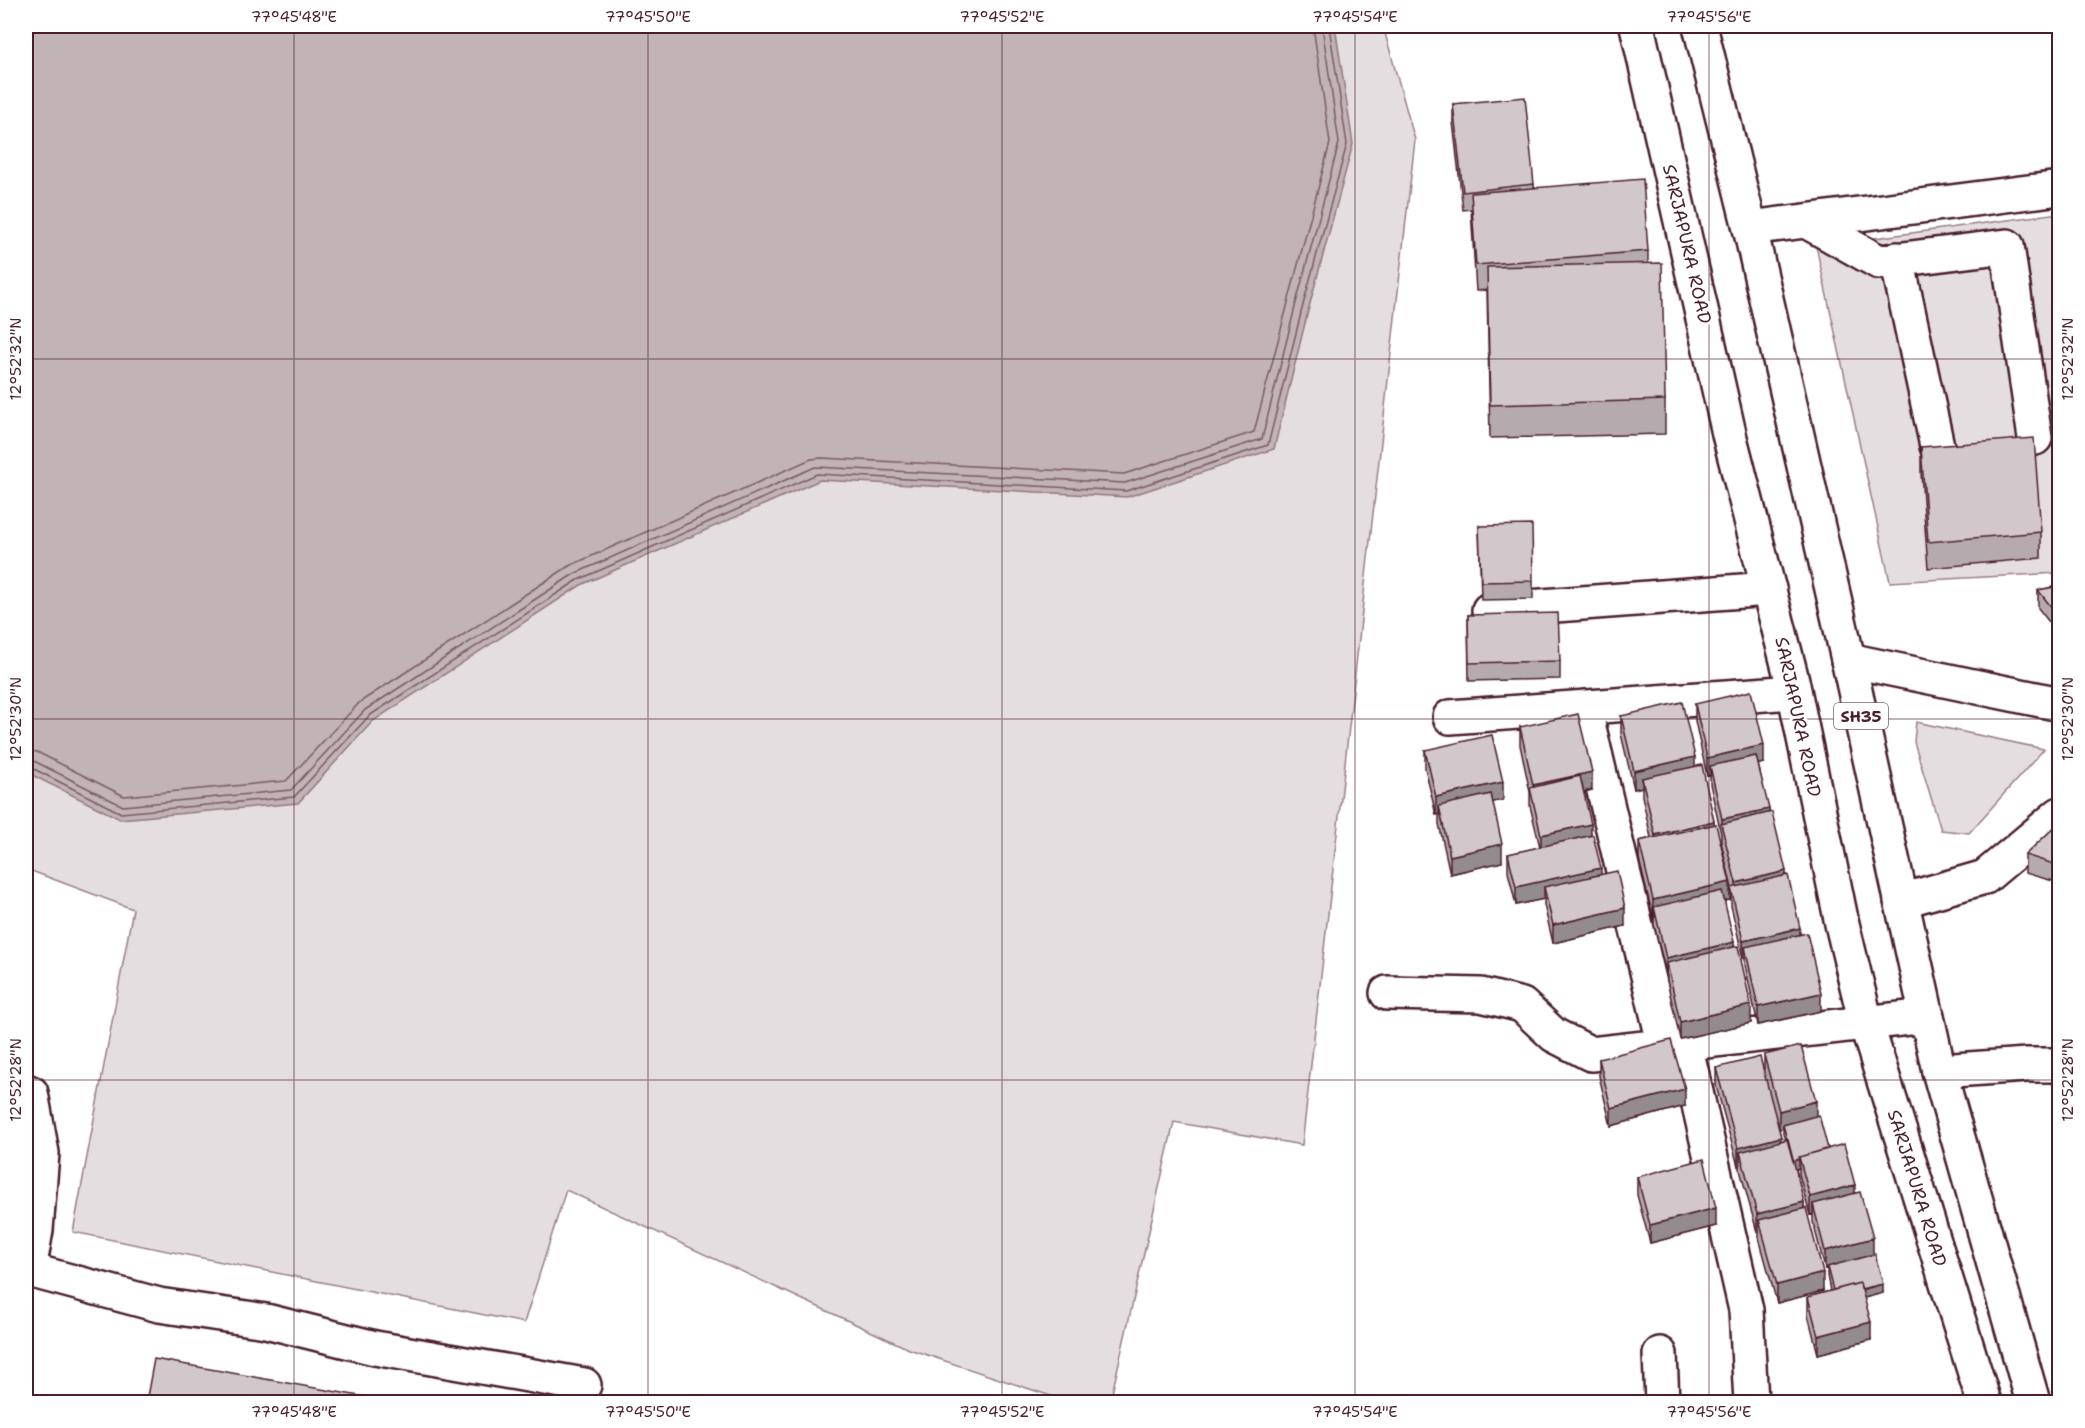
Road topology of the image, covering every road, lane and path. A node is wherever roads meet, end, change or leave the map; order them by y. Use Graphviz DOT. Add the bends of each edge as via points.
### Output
graph roads {
  1 [pos="1637,26"];
  2 [pos="1700,26"];
  3 [pos="2060,188"];
  4 [pos="1806,221"];
  5 [pos="1750,228"];
  6 [pos="1897,259"];
  7 [pos="2035,438"];
  8 [pos="1937,446"];
  9 [pos="1769,589"];
  10 [pos="1489,610"];
  11 [pos="1848,660"];
  12 [pos="1794,692"];
  13 [pos="2060,704"];
  14 [pos="1584,707"];
  15 [pos="1450,717"];
  16 [pos="2060,814"];
  17 [pos="1901,901"];
  18 [pos="1386,993"];
  19 [pos="1927,1016"];
  20 [pos="1866,1023"];
  21 [pos="1675,1045"];
  22 [pos="2060,1065"];
  23 [pos="1939,1071"];
  24 [pos="26,1091"];
  25 [pos="1660,1354"];
  26 [pos="584,1385"];
  27 [pos="1662,1402"];
  28 [pos="1751,1402"];
  29 [pos="1984,1402"];
  30 [pos="2033,1402"];
  1 -- 9 [label="main road, SARJAPURA ROAD" via="1730,438"];
  2 -- 5 [label="main road, SH35"];
  3 -- 4 [label="main road"];
  4 -- 5 [label="main road"];
  4 -- 6 [label="main road" via="1879,262"];
  5 -- 11 [label="main road, SH35"];
  6 -- 7 [label="main road" via="2007,246"];
  6 -- 8 [label="main road"];
  9 -- 10 [label="main road"];
  9 -- 12 [label="main road, SARJAPURA ROAD"];
  11 -- 13 [label="main road"];
  11 -- 17 [label="main road, SH35"];
  12 -- 14 [label="main road"];
  12 -- 20 [label="main road, SARJAPURA ROAD"];
  14 -- 15 [label="main road"];
  14 -- 21 [label="main road"];
  16 -- 17 [label="main road" via="1985,877"];
  17 -- 19 [label="main road, SH35"];
  18 -- 21 [label="main road" via="1481,995 1522,1005 1554,1035 1591,1054"];
  19 -- 20 [label="main road"];
  19 -- 23 [label="main road, SH35"];
  20 -- 21 [label="main road"];
  20 -- 29 [label="main road, SARJAPURA ROAD"];
  21 -- 28 [label="main road" via="1746,1310"];
  22 -- 23 [label="main road"];
  23 -- 30 [label="main road, SH35"];
  24 -- 26 [label="main road" via="31,1093 42,1153 29,1270 159,1305 266,1321 375,1348"];
  25 -- 27 [label="main road"];
}
